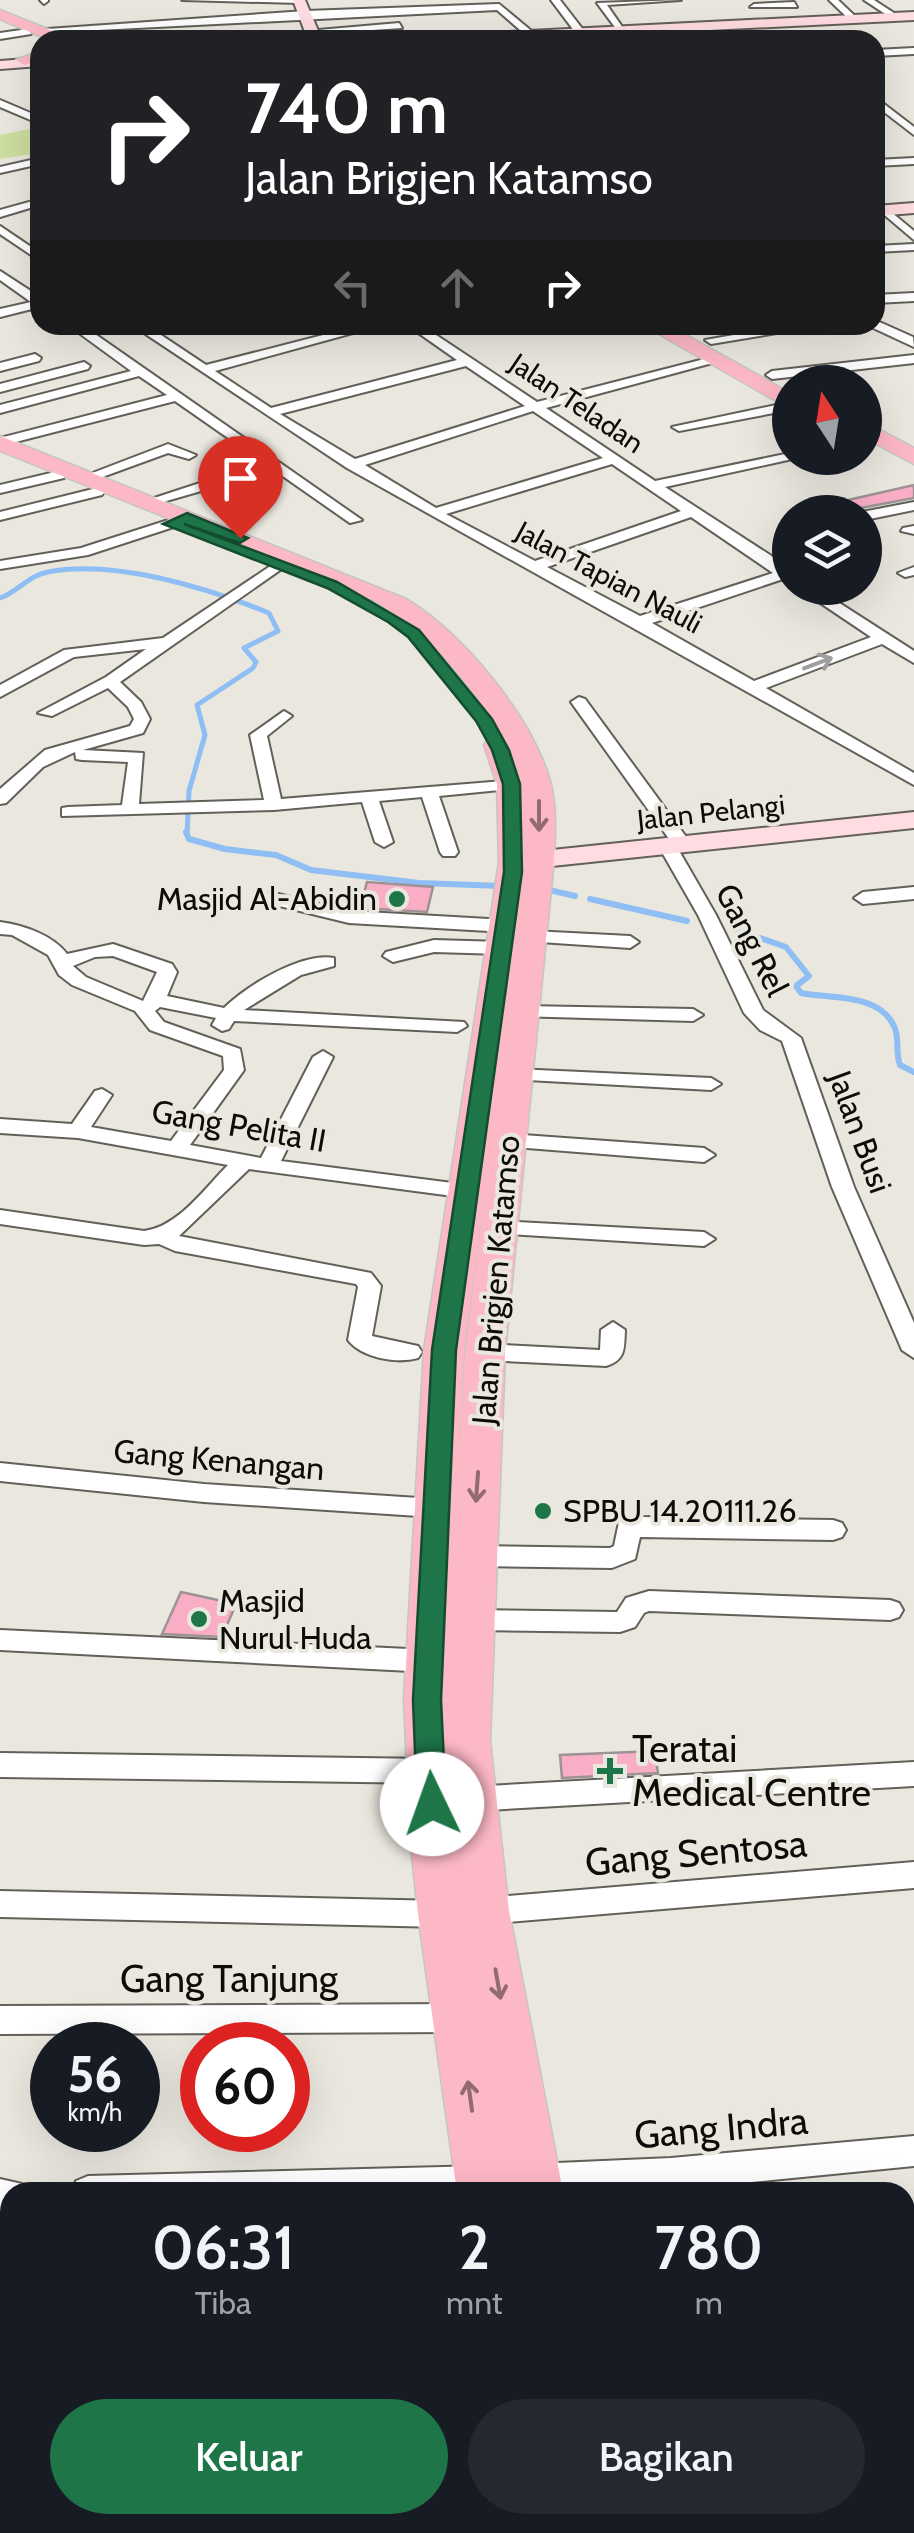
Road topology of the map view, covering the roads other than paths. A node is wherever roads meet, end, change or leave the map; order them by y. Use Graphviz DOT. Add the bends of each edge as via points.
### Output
graph roads {
  1 [pos="186,0"];
  2 [pos="314,0"];
  3 [pos="555,0"];
  4 [pos="677,0"];
  5 [pos="832,0"];
  6 [pos="868,0"];
  7 [pos="628,2"];
  8 [pos="791,3"];
  9 [pos="751,4"];
  10 [pos="303,7"];
  11 [pos="0,17"];
  12 [pos="914,18"];
  13 [pos="812,21"];
  14 [pos="182,22"];
  15 [pos="888,22"];
  16 [pos="143,23"];
  17 [pos="772,23"];
  18 [pos="857,24"];
  19 [pos="411,25"];
  20 [pos="700,27"];
  21 [pos="30,30"];
  22 [pos="76,30"];
  23 [pos="146,30"];
  24 [pos="183,30"];
  25 [pos="362,30"];
  26 [pos="525,30"];
  27 [pos="578,30"];
  28 [pos="619,30"];
  29 [pos="640,30"];
  30 [pos="720,30"];
  31 [pos="30,34"];
  32 [pos="0,36"];
  33 [pos="885,49"];
  34 [pos="885,52"];
  35 [pos="888,52"];
  36 [pos="913,52"];
  37 [pos="30,60"];
  38 [pos="0,63"];
  39 [pos="0,103"];
  40 [pos="885,108"];
  41 [pos="30,117"];
  42 [pos="914,132"];
  43 [pos="914,160"];
  44 [pos="885,162"];
  45 [pos="30,163"];
  46 [pos="0,170"];
  47 [pos="30,205"];
  48 [pos="914,208"];
  49 [pos="885,210"];
  50 [pos="1,212"];
  51 [pos="885,214"];
  52 [pos="0,229"];
  53 [pos="914,237"];
  54 [pos="914,247"];
  55 [pos="30,248"];
  56 [pos="885,249"];
  57 [pos="0,275"];
  58 [pos="30,295"];
  59 [pos="914,297"];
  60 [pos="885,298"];
  61 [pos="30,305"];
  62 [pos="0,313"];
  63 [pos="885,330"];
  64 [pos="88,335"];
  65 [pos="156,335"];
  66 [pos="338,335"];
  67 [pos="429,335"];
  68 [pos="677,335"];
  69 [pos="695,335"];
  70 [pos="777,335"];
  71 [pos="914,343"];
  72 [pos="712,350"];
  73 [pos="35,358"];
  74 [pos="914,359"];
  75 [pos="470,361"];
  76 [pos="876,365"];
  77 [pos="84,366"];
  78 [pos="0,368"];
  79 [pos="206,370"];
  80 [pos="141,372"];
  81 [pos="772,376"];
  82 [pos="28,381"];
  83 [pos="0,388"];
  84 [pos="772,392"];
  85 [pos="53,395"];
  86 [pos="176,397"];
  87 [pos="536,406"];
  88 [pos="772,408"];
  89 [pos="0,409"];
  90 [pos="275,417"];
  91 [pos="680,427"];
  92 [pos="882,439"];
  93 [pos="0,442"];
  94 [pos="0,454"];
  95 [pos="190,456"];
  96 [pos="882,456"];
  97 [pos="616,458"];
  98 [pos="914,458"];
  99 [pos="772,461"];
  100 [pos="352,465"];
  101 [pos="914,475"];
  102 [pos="59,476"];
  103 [pos="93,484"];
  104 [pos="655,485"];
  105 [pos="203,486"];
  106 [pos="0,489"];
  107 [pos="149,502"];
  108 [pos="914,506"];
  109 [pos="694,511"];
  110 [pos="434,513"];
  111 [pos="882,513"];
  112 [pos="0,516"];
  113 [pos="355,520"];
  114 [pos="179,521"];
  115 [pos="772,563"];
  116 [pos="0,565"];
  117 [pos="278,565"];
  118 [pos="532,567"];
  119 [pos="772,579"];
  120 [pos="833,605"];
  121 [pos="639,622"];
  122 [pos="884,638"];
  123 [pos="170,642"];
  124 [pos="914,658"];
  125 [pos="108,681"];
  126 [pos="751,688"];
  127 [pos="0,692"];
  128 [pos="578,702"];
  129 [pos="46,713"];
  130 [pos="284,716"];
  131 [pos="82,756"];
  132 [pos="914,780"];
  133 [pos="511,784"];
  134 [pos="430,791"];
  135 [pos="369,797"];
  136 [pos="0,799"];
  137 [pos="274,805"];
  138 [pos="130,810"];
  139 [pos="68,812"];
  140 [pos="914,820"];
  141 [pos="384,842"];
  142 [pos="676,846"];
  143 [pos="449,852"];
  144 [pos="914,893"];
  145 [pos="270,898"];
  146 [pos="863,898"];
  147 [pos="521,899"];
  148 [pos="0,928"];
  149 [pos="630,942"];
  150 [pos="393,956"];
  151 [pos="327,962"];
  152 [pos="61,964"];
  153 [pos="150,1005"];
  154 [pos="524,1012"];
  155 [pos="228,1014"];
  156 [pos="693,1015"];
  157 [pos="457,1026"];
  158 [pos="213,1045"];
  159 [pos="795,1047"];
  160 [pos="323,1057"];
  161 [pos="516,1076"];
  162 [pos="711,1084"];
  163 [pos="102,1095"];
  164 [pos="0,1126"];
  165 [pos="78,1131"];
  166 [pos="509,1141"];
  167 [pos="176,1149"];
  168 [pos="704,1155"];
  169 [pos="244,1162"];
  170 [pos="268,1166"];
  171 [pos="468,1191"];
  172 [pos="0,1217"];
  173 [pos="499,1228"];
  174 [pos="163,1236"];
  175 [pos="704,1239"];
  176 [pos="613,1330"];
  177 [pos="914,1350"];
  178 [pos="410,1352"];
  179 [pos="485,1352"];
  180 [pos="0,1472"];
  181 [pos="434,1508"];
  182 [pos="833,1530"];
  183 [pos="475,1556"];
  184 [pos="890,1610"];
  185 [pos="472,1620"];
  186 [pos="0,1640"];
  187 [pos="430,1661"];
  188 [pos="0,1765"];
  189 [pos="430,1771"];
  190 [pos="914,1774"];
  191 [pos="470,1799"];
  192 [pos="914,1875"];
  193 [pos="0,1904"];
  194 [pos="464,1912"];
  195 [pos="458,2018"];
  196 [pos="0,2020"];
  197 [pos="914,2151"];
  198 [pos="482,2182"];
  199 [pos="534,2182"];
  200 [pos="580,2182"];
  1 -- 10 [label="street"];
  2 -- 10 [label="street"];
  3 -- 27 [label="street"];
  4 -- 7 [label="street"];
  4 -- 20 [label="street"];
  5 -- 18 [label="street"];
  6 -- 15 [label="street"];
  7 -- 28 [label="street" via="601,3"];
  8 -- 9 [label="street"];
  8 -- 13 [label="street"];
  9 -- 17 [label="street"];
  10 -- 14 [label="street" via="224,25"];
  10 -- 26 [label="street" via="499,6"];
  11 -- 21 [label="main road"];
  12 -- 15 [label="main road"];
  13 -- 17 [label="main road"];
  13 -- 18 [label="main road"];
  14 -- 16 [label="street"];
  14 -- 24 [label="street"];
  15 -- 18 [label="main road"];
  16 -- 22 [label="street"];
  16 -- 23 [label="street"];
  17 -- 20 [label="main road"];
  18 -- 30 [label="main road"];
  19 -- 25 [label="street"];
  20 -- 29 [label="main road"];
  31 -- 32 [label="street"];
  33 -- 35 [label="street"];
  34 -- 35 [label="street"];
  35 -- 36 [label="street"];
  37 -- 38 [label="main road"];
  39 -- 41 [label="street"];
  40 -- 42 [label="street"];
  43 -- 44 [label="street"];
  45 -- 46 [label="street"];
  47 -- 50 [label="street"];
  48 -- 49 [label="main road"];
  51 -- 53 [label="street"];
  52 -- 55 [label="street"];
  54 -- 56 [label="street"];
  57 -- 58 [label="street"];
  59 -- 60 [label="street"];
  61 -- 62 [label="street"];
  63 -- 71 [label="street"];
  64 -- 80 [label="street"];
  65 -- 79 [label="street, Jalan Tapian Nauli"];
  66 -- 79 [label="street"];
  67 -- 75 [label="street"];
  68 -- 72 [label="main road"];
  69 -- 72 [label="main road"];
  70 -- 72 [label="street"];
  72 -- 81 [label="main road"];
  72 -- 84 [label="main road"];
  72 -- 87 [label="street"];
  73 -- 78 [label="street"];
  74 -- 76 [label="street"];
  75 -- 87 [label="street, Jalan Teladan"];
  75 -- 90 [label="street, Jalan Teladan"];
  77 -- 82 [label="street"];
  79 -- 90 [label="street, Jalan Tapian Nauli"];
  80 -- 85 [label="street"];
  80 -- 86 [label="street"];
  82 -- 83 [label="street"];
  82 -- 85 [label="street"];
  85 -- 89 [label="street"];
  86 -- 93 [label="street"];
  86 -- 113 [label="street"];
  87 -- 97 [label="street, Jalan Teladan"];
  87 -- 100 [label="street"];
  88 -- 91 [label="street"];
  90 -- 100 [label="street, Jalan Tapian Nauli"];
  92 -- 98 [label="main road"];
  93 -- 103 [label="main road, Jalan Brigjen Katamso"];
  94 -- 102 [label="main road, Jalan Brigjen Katamso"];
  95 -- 103 [label="street" via="168,448"];
  96 -- 101 [label="main road"];
  97 -- 104 [label="street, Jalan Teladan"];
  97 -- 110 [label="street"];
  99 -- 104 [label="street"];
  100 -- 110 [label="street, Jalan Tapian Nauli"];
  102 -- 103 [label="main road, Jalan Brigjen Katamso"];
  102 -- 106 [label="street"];
  103 -- 107 [label="main road, Jalan Brigjen Katamso"];
  103 -- 112 [label="street"];
  103 -- 114 [label="main road, Jalan Brigjen Katamso"];
  104 -- 109 [label="street, Jalan Teladan"];
  105 -- 107 [label="street"];
  107 -- 114 [label="main road, Jalan Brigjen Katamso"];
  108 -- 111 [label="street"];
  109 -- 115 [label="street, Jalan Teladan"];
  109 -- 118 [label="street"];
  110 -- 118 [label="street, Jalan Tapian Nauli"];
  114 -- 116 [label="street" via="83,552"];
  114 -- 117 [label="main road, Jalan Brigjen Katamso"];
  114 -- 147 [label="main road, Jalan Brigjen Katamso, one-way" via="363,586 434,631 483,690 529,762 539,800"];
  117 -- 123 [label="street"];
  117 -- 133 [label="main road, Jalan Brigjen Katamso" via="354,594 413,634 483,719"];
  118 -- 121 [label="street, Jalan Tapian Nauli"];
  119 -- 121 [label="street"];
  120 -- 122 [label="street"];
  121 -- 126 [label="street, Jalan Tapian Nauli"];
  122 -- 124 [label="street"];
  126 -- 122 [label="street, one-way"];
  123 -- 125 [label="street"];
  123 -- 127 [label="street" via="70,653"];
  125 -- 129 [label="street"];
  125 -- 136 [label="street" via="139,712 137,729 52,754"];
  126 -- 132 [label="street, Jalan Tapian Nauli"];
  128 -- 142 [label="street, Gang Rel"];
  130 -- 137 [label="street" via="258,735"];
  131 -- 138 [label="street" via="137,757"];
  133 -- 134 [label="street"];
  133 -- 147 [label="main road, Jalan Brigjen Katamso"];
  134 -- 135 [label="street"];
  134 -- 143 [label="street"];
  135 -- 137 [label="street"];
  135 -- 141 [label="street"];
  137 -- 138 [label="street"];
  138 -- 139 [label="street"];
  140 -- 142 [label="main road, Jalan Pelangi"];
  142 -- 147 [label="main road, Jalan Pelangi"];
  142 -- 159 [label="street, Gang Rel" via="754,1013"];
  144 -- 146 [label="street"];
  145 -- 147 [label="street" via="349,917"];
  147 -- 149 [label="street"];
  147 -- 150 [label="street" via="434,946"];
  147 -- 154 [label="main road, Jalan Brigjen Katamso"];
  147 -- 171 [label="main road, Jalan Brigjen Katamso"];
  148 -- 152 [label="street" via="56,952"];
  151 -- 155 [label="street" via="294,970"];
  152 -- 153 [label="street" via="98,992"];
  152 -- 153 [label="street" via="93,949 119,950 166,969"];
  153 -- 155 [label="street"];
  153 -- 158 [label="street" via="157,1026"];
  154 -- 156 [label="street"];
  154 -- 161 [label="main road, Jalan Brigjen Katamso"];
  155 -- 157 [label="street"];
  155 -- 158 [label="street"];
  158 -- 167 [label="street" via="233,1053 236,1064"];
  159 -- 177 [label="street, Jalan Busi" via="837,1172"];
  160 -- 170 [label="street"];
  161 -- 162 [label="street"];
  161 -- 166 [label="main road, Jalan Brigjen Katamso"];
  163 -- 165 [label="street"];
  164 -- 165 [label="street, Gang Pelita II"];
  165 -- 167 [label="street, Gang Pelita II"];
  166 -- 168 [label="street"];
  166 -- 173 [label="main road, Jalan Brigjen Katamso"];
  167 -- 169 [label="street, Gang Pelita II"];
  169 -- 170 [label="street, Gang Pelita II"];
  169 -- 174 [label="street"];
  170 -- 171 [label="street, Gang Pelita II"];
  171 -- 181 [label="main road, Jalan Brigjen Katamso" via="444,1350"];
  172 -- 174 [label="street"];
  173 -- 175 [label="street"];
  173 -- 179 [label="main road, Jalan Brigjen Katamso"];
  174 -- 178 [label="street" via="174,1244 363,1278 370,1286 360,1340"];
  176 -- 179 [label="street" via="606,1358"];
  179 -- 183 [label="main road, Jalan Brigjen Katamso, one-way"];
  180 -- 181 [label="street, Gang Kenangan"];
  181 -- 187 [label="main road, Jalan Brigjen Katamso"];
  182 -- 183 [label="street" via="639,1527 628,1529 626,1552 612,1558"];
  183 -- 185 [label="main road, Jalan Brigjen Katamso"];
  184 -- 185 [label="street" via="649,1601 620,1622"];
  185 -- 191 [label="main road, Jalan Brigjen Katamso"];
  186 -- 187 [label="street"];
  187 -- 189 [label="main road, Jalan Brigjen Katamso"];
  188 -- 189 [label="street"];
  189 -- 194 [label="main road, Jalan Brigjen Katamso"];
  190 -- 191 [label="street"];
  191 -- 194 [label="main road, Jalan Brigjen Katamso"];
  192 -- 194 [label="street, Gang Sentosa"];
  193 -- 194 [label="street, Gang Sentosa"];
  194 -- 195 [label="main road, Jalan Brigjen Katamso"];
  194 -- 199 [label="main road, Jalan Brigjen Katamso, one-way"];
  195 -- 196 [label="street, Gang Tanjung"];
  198 -- 195 [label="main road, Jalan Brigjen Katamso, one-way"];
  197 -- 200 [label="street, Gang Indra"];
}
